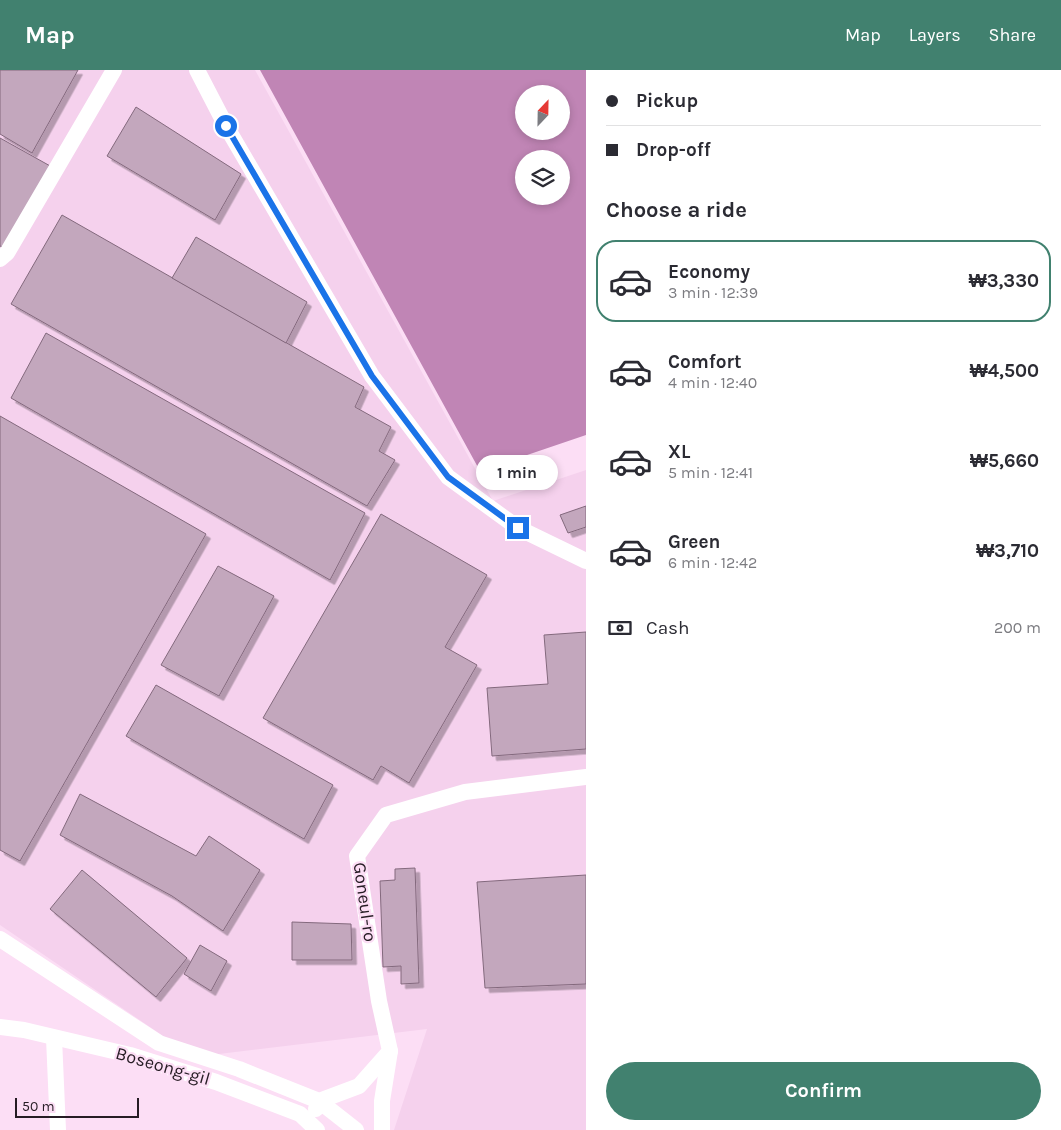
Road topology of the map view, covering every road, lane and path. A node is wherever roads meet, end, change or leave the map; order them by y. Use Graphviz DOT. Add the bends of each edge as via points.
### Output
graph roads {
  1 [pos="114,70"];
  2 [pos="197,70"];
  3 [pos="0,259"];
  4 [pos="586,561"];
  5 [pos="586,777"];
  6 [pos="0,938"];
  7 [pos="0,1027"];
  8 [pos="54,1038"];
  9 [pos="390,1051"];
  10 [pos="317,1105"];
  11 [pos="58,1130"];
  12 [pos="317,1130"];
  13 [pos="356,1130"];
  14 [pos="382,1130"];
  1 -- 3 [label="street" via="7,253"];
  2 -- 4 [label="street" via="372,376 448,477 518,528"];
  5 -- 9 [label="street, Goneul-ro" via="465,792 386,815 357,856 379,1001"];
  6 -- 10 [label="street" via="158,1043 239,1070"];
  7 -- 8 [label="street, Boseong-gil"];
  8 -- 11 [label="street"];
  8 -- 12 [label="street, Boseong-gil" via="130,1056 216,1082 300,1114"];
  9 -- 10 [label="street" via="359,1086"];
  9 -- 14 [label="street" via="382,1101"];
  10 -- 13 [label="street"];
}
